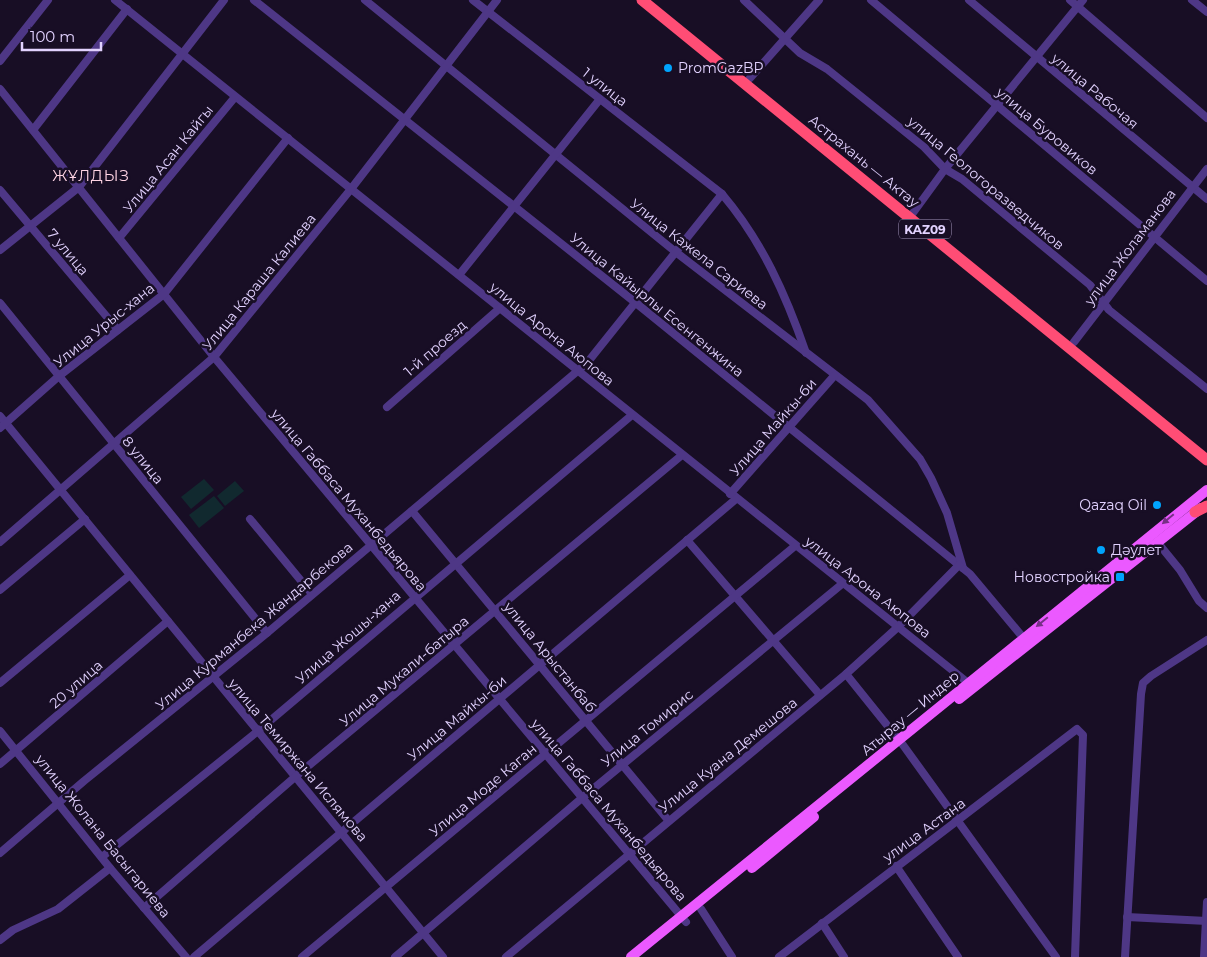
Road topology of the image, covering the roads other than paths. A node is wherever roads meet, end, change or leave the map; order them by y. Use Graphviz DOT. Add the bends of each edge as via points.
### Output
graph roads {
  1 [pos="48,0"];
  2 [pos="116,0"];
  3 [pos="224,0"];
  4 [pos="254,0"];
  5 [pos="365,0"];
  6 [pos="473,0"];
  7 [pos="497,0"];
  8 [pos="642,0"];
  9 [pos="655,0"];
  10 [pos="744,0"];
  11 [pos="819,0"];
  12 [pos="871,0"];
  13 [pos="969,0"];
  14 [pos="1070,0"];
  15 [pos="1083,0"];
  16 [pos="1192,0"];
  17 [pos="1077,7"];
  18 [pos="127,9"];
  19 [pos="488,12"];
  20 [pos="1207,12"];
  21 [pos="784,40"];
  22 [pos="182,54"];
  23 [pos="1037,58"];
  24 [pos="0,61"];
  25 [pos="446,66"];
  26 [pos="750,78"];
  27 [pos="0,89"];
  28 [pos="235,97"];
  29 [pos="600,99"];
  30 [pos="998,106"];
  31 [pos="1207,118"];
  32 [pos="406,120"];
  33 [pos="33,130"];
  34 [pos="288,138"];
  35 [pos="556,155"];
  36 [pos="945,169"];
  37 [pos="1207,169"];
  38 [pos="79,187"];
  39 [pos="1192,187"];
  40 [pos="351,189"];
  41 [pos="0,190"];
  42 [pos="722,194"];
  43 [pos="1207,199"];
  44 [pos="515,208"];
  45 [pos="912,214"];
  46 [pos="30,226"];
  47 [pos="1154,236"];
  48 [pos="119,238"];
  49 [pos="0,250"];
  50 [pos="677,253"];
  51 [pos="976,266"];
  52 [pos="460,275"];
  53 [pos="1207,281"];
  54 [pos="164,294"];
  55 [pos="0,303"];
  56 [pos="636,303"];
  57 [pos="1102,304"];
  58 [pos="500,308"];
  59 [pos="118,330"];
  60 [pos="1074,342"];
  61 [pos="806,353"];
  62 [pos="214,357"];
  63 [pos="579,370"];
  64 [pos="60,376"];
  65 [pos="834,376"];
  66 [pos="1207,389"];
  67 [pos="387,407"];
  68 [pos="632,415"];
  69 [pos="0,416"];
  70 [pos="3,426"];
  71 [pos="789,428"];
  72 [pos="114,443"];
  73 [pos="1207,451"];
  74 [pos="682,455"];
  75 [pos="1207,460"];
  76 [pos="61,489"];
  77 [pos="1207,490"];
  78 [pos="733,496"];
  79 [pos="1207,504"];
  80 [pos="412,511"];
  81 [pos="1195,512"];
  82 [pos="85,519"];
  83 [pos="250,519"];
  84 [pos="2,537"];
  85 [pos="687,540"];
  86 [pos="1158,543"];
  87 [pos="370,545"];
  88 [pos="795,546"];
  89 [pos="455,562"];
  90 [pos="961,566"];
  91 [pos="130,575"];
  92 [pos="842,584"];
  93 [pos="0,590"];
  94 [pos="312,594"];
  95 [pos="736,596"];
  96 [pos="414,597"];
  97 [pos="1207,608"];
  98 [pos="496,611"];
  99 [pos="168,621"];
  100 [pos="899,626"];
  101 [pos="267,633"];
  102 [pos="774,640"];
  103 [pos="1207,640"];
  104 [pos="1026,641"];
  105 [pos="455,646"];
  106 [pos="539,666"];
  107 [pos="846,674"];
  108 [pos="213,678"];
  109 [pos="0,683"];
  110 [pos="970,685"];
  111 [pos="820,695"];
  112 [pos="499,699"];
  113 [pos="586,721"];
  114 [pos="0,731"];
  115 [pos="258,731"];
  116 [pos="901,743"];
  117 [pos="17,751"];
  118 [pos="546,754"];
  119 [pos="0,764"];
  120 [pos="622,766"];
  121 [pos="295,777"];
  122 [pos="582,798"];
  123 [pos="58,804"];
  124 [pos="668,820"];
  125 [pos="958,822"];
  126 [pos="341,832"];
  127 [pos="629,853"];
  128 [pos="0,854"];
  129 [pos="102,857"];
  130 [pos="896,866"];
  131 [pos="110,868"];
  132 [pos="387,887"];
  133 [pos="1207,902"];
  134 [pos="144,908"];
  135 [pos="701,909"];
  136 [pos="1127,917"];
  137 [pos="684,919"];
  138 [pos="1206,921"];
  139 [pos="822,923"];
  140 [pos="424,933"];
  141 [pos="0,940"];
  142 [pos="186,957"];
  143 [pos="194,957"];
  144 [pos="302,957"];
  145 [pos="395,957"];
  146 [pos="443,957"];
  147 [pos="506,957"];
  148 [pos="631,957"];
  149 [pos="642,957"];
  150 [pos="732,957"];
  151 [pos="779,957"];
  152 [pos="844,957"];
  153 [pos="958,957"];
  154 [pos="1056,957"];
  155 [pos="1075,957"];
  156 [pos="1126,957"];
  157 [pos="1204,957"];
  1 -- 24 [label="street"];
  2 -- 18 [label="street, улица Арона Аюпова"];
  3 -- 22 [label="street"];
  4 -- 32 [label="street, Улица Кайырлы Есенгенжина"];
  5 -- 25 [label="street, Улица Кажела Сариева"];
  6 -- 19 [label="street, 1 улица"];
  7 -- 19 [label="street, Улица Караша Калиева"];
  8 -- 45 [label="highway, Астрахань — Актау / KAZ09"];
  9 -- 26 [label="highway, Астрахань — Актау / KAZ09"];
  10 -- 21 [label="street, улица Геологоразведчиков"];
  11 -- 21 [label="street"];
  12 -- 30 [label="street, улица Буровиков"];
  13 -- 23 [label="street, улица Рабочая"];
  14 -- 17 [label="street"];
  15 -- 17 [label="street"];
  16 -- 20 [label="street"];
  17 -- 23 [label="street"];
  17 -- 31 [label="street"];
  18 -- 22 [label="street, улица Арона Аюпова"];
  18 -- 33 [label="street"];
  19 -- 25 [label="street, Улица Караша Калиева"];
  19 -- 29 [label="street, 1 улица"];
  21 -- 26 [label="street"];
  21 -- 36 [label="street, улица Геологоразведчиков" via="842,81 924,147"];
  22 -- 28 [label="street, улица Арона Аюпова"];
  22 -- 38 [label="street"];
  23 -- 30 [label="street"];
  23 -- 39 [label="street, улица Рабочая"];
  25 -- 32 [label="street, Улица Караша Калиева"];
  25 -- 35 [label="street, Улица Кажела Сариева"];
  26 -- 45 [label="highway, Астрахань — Актау / KAZ09"];
  27 -- 33 [label="street, улица Габбаса Муханбедьярова"];
  28 -- 34 [label="street, улица Арона Аюпова"];
  28 -- 48 [label="street, Улица Асан Кайгы"];
  29 -- 35 [label="street"];
  29 -- 42 [label="street, 1 улица"];
  30 -- 36 [label="street"];
  30 -- 47 [label="street, улица Буровиков"];
  32 -- 40 [label="street, Улица Караша Калиева"];
  32 -- 44 [label="street, Улица Кайырлы Есенгенжина"];
  33 -- 38 [label="street, улица Габбаса Муханбедьярова"];
  34 -- 40 [label="street, улица Арона Аюпова"];
  34 -- 54 [label="street, Улица Урыс-хана"];
  35 -- 44 [label="street"];
  35 -- 50 [label="street, Улица Кажела Сариева"];
  36 -- 45 [label="street"];
  36 -- 57 [label="street, улица Геологоразведчиков" via="962,179 1090,285"];
  37 -- 39 [label="street, улица Жоламанова"];
  38 -- 46 [label="street"];
  38 -- 48 [label="street, улица Габбаса Муханбедьярова"];
  39 -- 43 [label="street, улица Рабочая"];
  39 -- 47 [label="street, улица Жоламанова"];
  40 -- 52 [label="street, улица Арона Аюпова"];
  40 -- 62 [label="street, Улица Караша Калиева"];
  41 -- 46 [label="street, 7 улица"];
  42 -- 50 [label="street, Улица Курманбека Жандарбекова"];
  42 -- 61 [label="street, 1 улица" via="754,235 780,286"];
  44 -- 52 [label="street"];
  44 -- 56 [label="street, Улица Кайырлы Есенгенжина"];
  45 -- 51 [label="highway, Астрахань — Актау / KAZ09"];
  46 -- 49 [label="street"];
  46 -- 59 [label="street, 7 улица"];
  47 -- 53 [label="street, улица Буровиков"];
  47 -- 57 [label="street, улица Жоламанова"];
  48 -- 54 [label="street, улица Габбаса Муханбедьярова"];
  50 -- 56 [label="street, Улица Курманбека Жандарбекова"];
  50 -- 61 [label="street, Улица Кажела Сариева"];
  51 -- 60 [label="highway, Астрахань — Актау / KAZ09"];
  51 -- 75 [label="highway, Астрахань — Актау / KAZ09"];
  52 -- 58 [label="street, улица Арона Аюпова"];
  54 -- 59 [label="street, Улица Урыс-хана"];
  54 -- 62 [label="street, улица Габбаса Муханбедьярова"];
  55 -- 64 [label="street, 8 улица"];
  56 -- 63 [label="street, Улица Курманбека Жандарбекова"];
  56 -- 71 [label="street, Улица Кайырлы Есенгенжина"];
  57 -- 60 [label="street, улица Жоламанова"];
  57 -- 66 [label="street, улица Геологоразведчиков"];
  58 -- 63 [label="street, улица Арона Аюпова"];
  58 -- 67 [label="street, 1-й проезд"];
  59 -- 64 [label="street, Улица Урыс-хана"];
  60 -- 73 [label="highway, Астрахань — Актау / KAZ09"];
  61 -- 65 [label="street, Улица Кажела Сариева"];
  62 -- 72 [label="street, Улица Караша Калиева"];
  62 -- 87 [label="street, улица Габбаса Муханбедьярова"];
  63 -- 68 [label="street, улица Арона Аюпова"];
  63 -- 80 [label="street, Улица Курманбека Жандарбекова"];
  64 -- 70 [label="street, Улица Урыс-хана"];
  64 -- 72 [label="street, 8 улица"];
  65 -- 71 [label="street, Улица Майкы-би"];
  65 -- 90 [label="street, Улица Кажела Сариева" via="868,400 920,459 947,513"];
  68 -- 74 [label="street, улица Арона Аюпова"];
  68 -- 89 [label="street, Улица Жошы-хана"];
  69 -- 70 [label="street, улица Темиржана Ислямова"];
  70 -- 76 [label="street, улица Темиржана Ислямова"];
  71 -- 78 [label="street, Улица Майкы-би"];
  71 -- 90 [label="street, Улица Кайырлы Есенгенжина"];
  72 -- 76 [label="street, Улица Караша Калиева"];
  72 -- 101 [label="street, 8 улица"];
  74 -- 78 [label="street, улица Арона Аюпова"];
  74 -- 98 [label="street, Улица Мукали-батыра"];
  76 -- 82 [label="street, улица Темиржана Ислямова"];
  76 -- 84 [label="street, Улица Караша Калиева"];
  77 -- 104 [label="main road, Атырау — Индер, one-way"];
  78 -- 85 [label="street, Улица Майкы-би"];
  78 -- 88 [label="street, улица Арона Аюпова"];
  79 -- 81 [label="highway"];
  80 -- 87 [label="street, Улица Курманбека Жандарбекова"];
  80 -- 89 [label="street, улица Арыстанбаб"];
  81 -- 86 [label="main road, Атырау — Индер"];
  82 -- 91 [label="street, улица Темиржана Ислямова"];
  82 -- 93 [label="street"];
  83 -- 94 [label="street"];
  85 -- 95 [label="street"];
  85 -- 106 [label="street, Улица Майкы-би"];
  86 -- 97 [label="street"];
  86 -- 104 [label="main road, Атырау — Индер"];
  87 -- 94 [label="street, Улица Курманбека Жандарбекова"];
  87 -- 96 [label="street, улица Габбаса Муханбедьярова"];
  88 -- 92 [label="street, улица Арона Аюпова"];
  88 -- 95 [label="street, Улица Моде Каган"];
  89 -- 96 [label="street, Улица Жошы-хана"];
  89 -- 98 [label="street, улица Арыстанбаб"];
  90 -- 100 [label="street, Улица Куана Демешова"];
  90 -- 104 [label="street, Улица Кайырлы Есенгенжина"];
  91 -- 99 [label="street, улица Темиржана Ислямова"];
  91 -- 109 [label="street"];
  92 -- 100 [label="street, улица Арона Аюпова"];
  92 -- 102 [label="street, Улица Томирис"];
  94 -- 101 [label="street, Улица Курманбека Жандарбекова"];
  95 -- 102 [label="street"];
  95 -- 113 [label="street, Улица Моде Каган"];
  96 -- 105 [label="street, улица Габбаса Муханбедьярова"];
  96 -- 115 [label="street, Улица Жошы-хана"];
  98 -- 105 [label="street, Улица Мукали-батыра"];
  98 -- 106 [label="street, улица Арыстанбаб"];
  99 -- 108 [label="street, улица Темиржана Ислямова"];
  99 -- 117 [label="street, 20 улица"];
  100 -- 107 [label="street, Улица Куана Демешова"];
  100 -- 110 [label="street, улица Арона Аюпова"];
  101 -- 108 [label="street, Улица Курманбека Жандарбекова"];
  102 -- 111 [label="street"];
  102 -- 120 [label="street, Улица Томирис"];
  103 -- 136 [label="street" via="1143,683"];
  104 -- 110 [label="main road, Атырау — Индер"];
  105 -- 112 [label="street, улица Габбаса Муханбедьярова"];
  105 -- 121 [label="street, Улица Мукали-батыра"];
  106 -- 112 [label="street, Улица Майкы-би"];
  106 -- 113 [label="street, улица Арыстанбаб"];
  107 -- 111 [label="street, Улица Куана Демешова"];
  107 -- 116 [label="street"];
  108 -- 115 [label="street, улица Темиржана Ислямова"];
  108 -- 123 [label="street, Улица Курманбека Жандарбекова"];
  110 -- 116 [label="main road, Атырау — Индер"];
  111 -- 124 [label="street, Улица Куана Демешова"];
  112 -- 118 [label="street, улица Габбаса Муханбедьярова"];
  112 -- 126 [label="street, Улица Майкы-би"];
  113 -- 118 [label="street, Улица Моде Каган"];
  113 -- 120 [label="street, улица Арыстанбаб"];
  114 -- 117 [label="street, улица Жолана Басыгариева"];
  115 -- 121 [label="street, улица Темиржана Ислямова"];
  115 -- 129 [label="street, Улица Жошы-хана"];
  116 -- 125 [label="street"];
  116 -- 135 [label="main road, Атырау — Индер"];
  116 -- 137 [label="main road, Атырау — Индер"];
  117 -- 119 [label="street, 20 улица"];
  117 -- 123 [label="street, улица Жолана Басыгариева"];
  118 -- 122 [label="street, улица Габбаса Муханбедьярова"];
  118 -- 132 [label="street, Улица Моде Каган"];
  120 -- 122 [label="street, Улица Томирис"];
  120 -- 124 [label="street, улица Арыстанбаб"];
  121 -- 126 [label="street, улица Темиржана Ислямова"];
  121 -- 134 [label="street, Улица Мукали-батыра"];
  122 -- 127 [label="street, улица Габбаса Муханбедьярова"];
  122 -- 140 [label="street, Улица Томирис"];
  123 -- 128 [label="street, Улица Курманбека Жандарбекова"];
  123 -- 129 [label="street, улица Жолана Басыгариева"];
  124 -- 127 [label="street, Улица Куана Демешова"];
  125 -- 130 [label="street, улица Астана"];
  125 -- 154 [label="street"];
  125 -- 155 [label="street, улица Астана" via="1074,730 1083,735"];
  126 -- 132 [label="street, улица Темиржана Ислямова"];
  126 -- 143 [label="street, Улица Майкы-би"];
  127 -- 137 [label="street, улица Габбаса Муханбедьярова"];
  127 -- 147 [label="street, Улица Куана Демешова"];
  129 -- 131 [label="street, улица Жолана Басыгариева"];
  130 -- 139 [label="street, улица Астана"];
  130 -- 153 [label="street"];
  131 -- 134 [label="street, улица Жолана Басыгариева"];
  131 -- 141 [label="street" via="58,909 13,930"];
  132 -- 140 [label="street, улица Темиржана Ислямова"];
  132 -- 144 [label="street, Улица Моде Каган"];
  133 -- 138 [label="street"];
  134 -- 142 [label="street, улица Жолана Басыгариева"];
  135 -- 137 [label="main road, Атырау — Индер"];
  135 -- 150 [label="street"];
  136 -- 138 [label="street"];
  136 -- 156 [label="street"];
  137 -- 148 [label="main road, Атырау — Индер"];
  137 -- 149 [label="main road, Атырау — Индер"];
  138 -- 157 [label="street"];
  139 -- 151 [label="street, улица Астана"];
  139 -- 152 [label="street"];
  140 -- 145 [label="street, Улица Томирис"];
  140 -- 146 [label="street, улица Темиржана Ислямова"];
}
